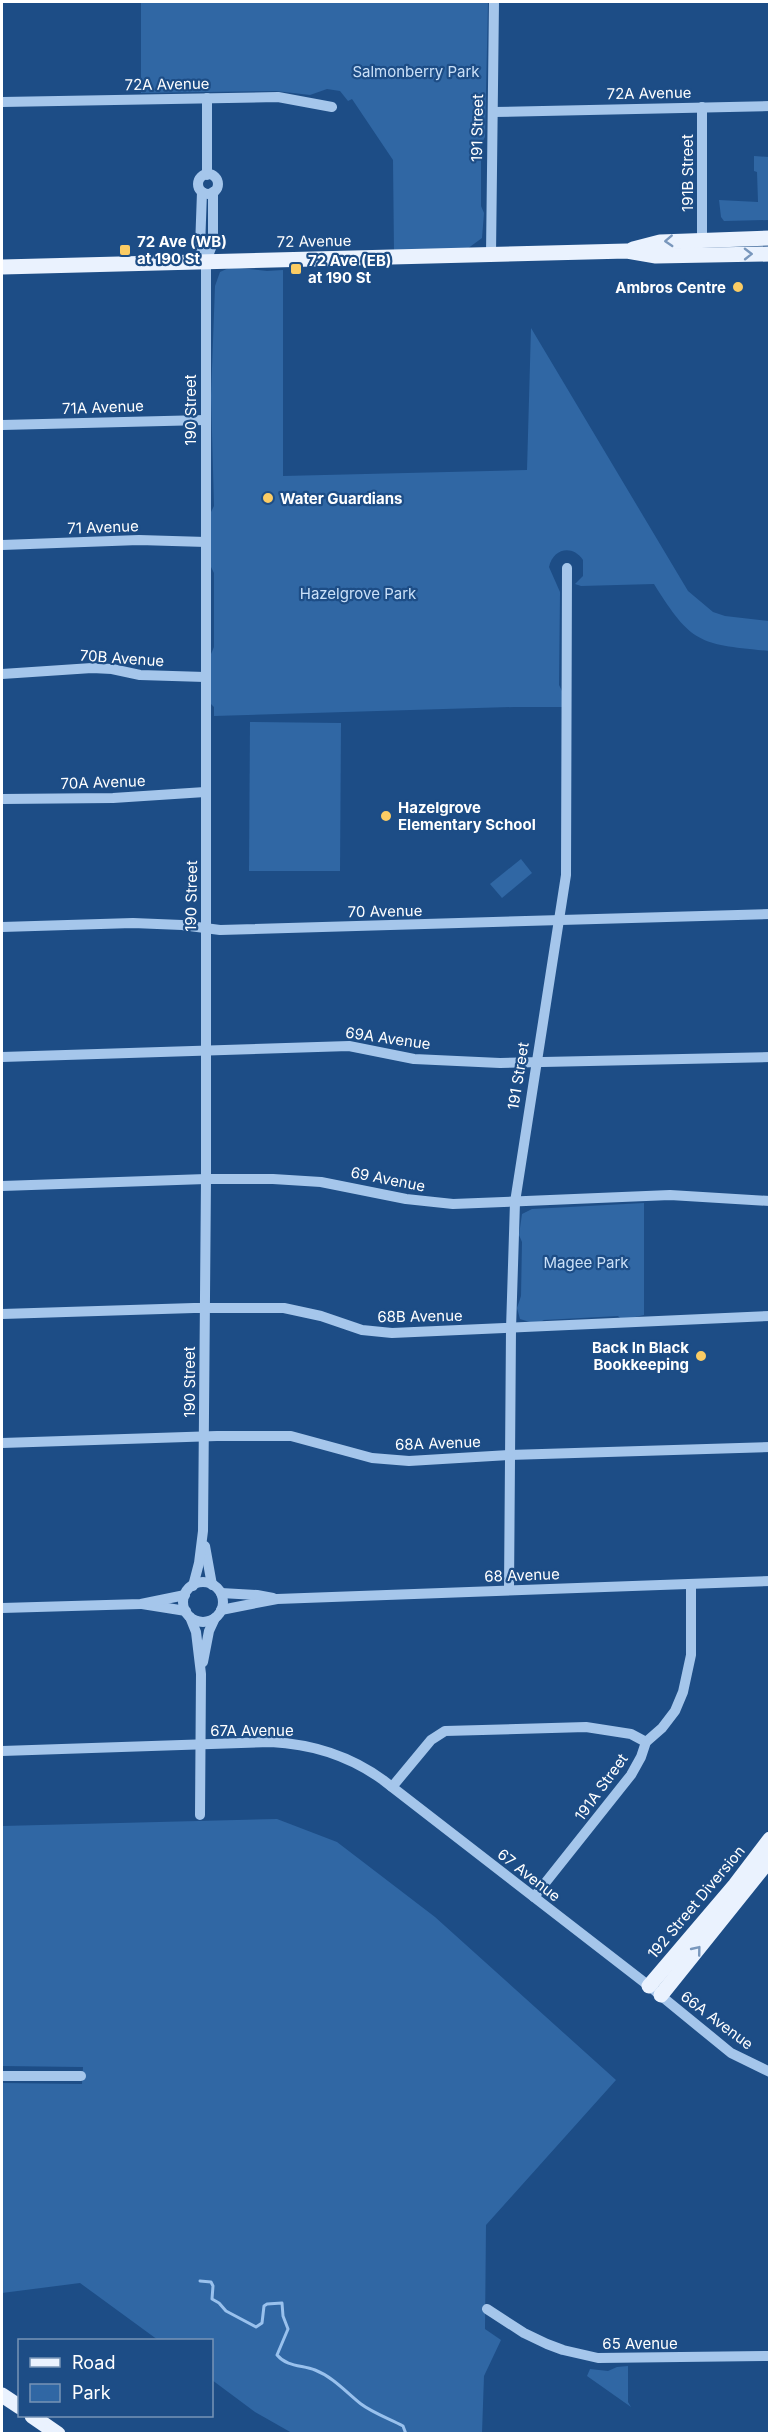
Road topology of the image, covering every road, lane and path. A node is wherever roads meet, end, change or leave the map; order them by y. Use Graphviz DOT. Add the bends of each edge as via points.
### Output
graph roads {
  1 [pos="494,2"];
  2 [pos="207,98"];
  3 [pos="2,102"];
  4 [pos="770,106"];
  5 [pos="332,107"];
  6 [pos="702,107"];
  7 [pos="493,112"];
  8 [pos="770,238"];
  9 [pos="702,240"];
  10 [pos="627,251"];
  11 [pos="491,254"];
  12 [pos="770,254"];
  13 [pos="206,261"];
  14 [pos="2,267"];
  15 [pos="206,420"];
  16 [pos="2,425"];
  17 [pos="206,542"];
  18 [pos="2,545"];
  19 [pos="567,568"];
  20 [pos="2,674"];
  21 [pos="205,676"];
  22 [pos="205,792"];
  23 [pos="2,800"];
  24 [pos="770,914"];
  25 [pos="559,922"];
  26 [pos="2,927"];
  27 [pos="205,928"];
  28 [pos="205,1051"];
  29 [pos="2,1057"];
  30 [pos="770,1057"];
  31 [pos="535,1064"];
  32 [pos="206,1179"];
  33 [pos="2,1186"];
  34 [pos="770,1201"];
  35 [pos="515,1202"];
  36 [pos="203,1308"];
  37 [pos="2,1314"];
  38 [pos="770,1316"];
  39 [pos="511,1329"];
  40 [pos="204,1436"];
  41 [pos="2,1443"];
  42 [pos="770,1447"];
  43 [pos="509,1455"];
  44 [pos="203,1531"];
  45 [pos="770,1581"];
  46 [pos="691,1584"];
  47 [pos="212,1585"];
  48 [pos="193,1586"];
  49 [pos="509,1590"];
  50 [pos="221,1593"];
  51 [pos="185,1595"];
  52 [pos="277,1599"];
  53 [pos="141,1604"];
  54 [pos="2,1608"];
  55 [pos="188,1614"];
  56 [pos="218,1614"];
  57 [pos="201,1674"];
  58 [pos="646,1742"];
  59 [pos="200,1745"];
  60 [pos="2,1751"];
  61 [pos="392,1787"];
  62 [pos="200,1815"];
  63 [pos="770,1839"];
  64 [pos="770,1859"];
  65 [pos="534,1897"];
  66 [pos="655,1991"];
  67 [pos="770,2072"];
  68 [pos="2,2076"];
  69 [pos="81,2076"];
  70 [pos="487,2309"];
  71 [pos="770,2356"];
  72 [pos="2,2394"];
  73 [pos="18,2406"];
  74 [pos="35,2417"];
  75 [pos="58,2433"];
  1 -- 7 [label="street, 191 Street"];
  2 -- 3 [label="street, 72A Avenue"];
  2 -- 5 [label="street, 72A Avenue" via="278,98"];
  2 -- 13 [label="street, 190 Street" via="207,175 217,182 208,192 200,248"];
  4 -- 6 [label="street, 72A Avenue"];
  6 -- 7 [label="street, 72A Avenue"];
  6 -- 9 [label="street, 191B Street"];
  7 -- 11 [label="street, 191 Street"];
  8 -- 9 [label="main road, 72 Avenue"];
  9 -- 10 [label="main road, 72 Avenue, one-way" via="660,242"];
  10 -- 11 [label="main road, 72 Avenue"];
  10 -- 12 [label="main road, 72 Avenue, one-way" via="657,256"];
  11 -- 13 [label="main road, 72 Avenue"];
  13 -- 14 [label="main road, 72 Avenue"];
  13 -- 15 [label="street, 190 Street"];
  15 -- 16 [label="street, 71A Avenue"];
  15 -- 17 [label="street, 190 Street"];
  17 -- 18 [label="street, 71 Avenue"];
  17 -- 21 [label="street, 190 Street"];
  19 -- 25 [label="street, 191 Street" via="567,851"];
  20 -- 21 [label="street, 70B Avenue" via="92,668 146,675"];
  21 -- 22 [label="street, 190 Street"];
  22 -- 23 [label="street, 70A Avenue"];
  22 -- 27 [label="street, 190 Street"];
  24 -- 25 [label="street, 70 Avenue"];
  25 -- 27 [label="street, 70 Avenue"];
  25 -- 31 [label="street, 191 Street"];
  26 -- 27 [label="street, 70 Avenue" via="133,923"];
  27 -- 28 [label="street, 190 Street"];
  28 -- 29 [label="street, 69A Avenue"];
  28 -- 31 [label="street, 69A Avenue" via="349,1046 414,1059"];
  28 -- 32 [label="street, 190 Street"];
  30 -- 31 [label="street, 69A Avenue"];
  31 -- 35 [label="street, 191 Street"];
  32 -- 33 [label="street, 69 Avenue"];
  32 -- 35 [label="street, 69 Avenue" via="321,1182 453,1204"];
  32 -- 36 [label="street, 190 Street"];
  34 -- 35 [label="street, 69 Avenue" via="670,1195"];
  35 -- 39 [label="street, 191 Street"];
  36 -- 37 [label="street, 68B Avenue"];
  36 -- 39 [label="street, 68B Avenue" via="296,1310 373,1332"];
  36 -- 40 [label="street, 190 Street"];
  38 -- 39 [label="street, 68B Avenue"];
  39 -- 43 [label="street, 191 Street"];
  40 -- 41 [label="street, 68A Avenue"];
  40 -- 43 [label="street, 68A Avenue" via="291,1436 372,1458 409,1461"];
  40 -- 44 [label="street, 190 Street"];
  42 -- 43 [label="street, 68A Avenue"];
  43 -- 49 [label="street, 191 Street"];
  44 -- 47 [label="street, 190 Street"];
  44 -- 48 [label="street, 190 Street"];
  45 -- 46 [label="street, 68 Avenue"];
  46 -- 49 [label="street, 68 Avenue"];
  46 -- 58 [label="street, 191A Street" via="691,1655 682,1692 675,1711"];
  47 -- 48 [label="street"];
  47 -- 50 [label="street"];
  48 -- 51 [label="street"];
  49 -- 52 [label="street, 68 Avenue"];
  50 -- 52 [label="street, 68 Avenue"];
  50 -- 56 [label="street"];
  51 -- 53 [label="street"];
  51 -- 55 [label="street" via="183,1604"];
  52 -- 56 [label="street, 68 Avenue"];
  53 -- 54 [label="street"];
  53 -- 55 [label="street"];
  55 -- 56 [label="street" via="201,1622"];
  55 -- 57 [label="street" via="196,1632"];
  56 -- 57 [label="street" via="208,1631"];
  57 -- 59 [label="street"];
  58 -- 61 [label="street" via="631,1734 586,1727 445,1731 431,1740"];
  58 -- 65 [label="street, 191A Street" via="631,1775"];
  59 -- 60 [label="street, 67A Avenue"];
  59 -- 61 [label="street, 67A Avenue" via="280,1742 312,1747 356,1763"];
  59 -- 62 [label="street"];
  61 -- 65 [label="street, 67 Avenue"];
  63 -- 66 [label="main road, 192 Street Diversion"];
  66 -- 64 [label="main road, 192 Street Diversion, one-way"];
  65 -- 66 [label="street, 67 Avenue"];
  66 -- 67 [label="street, 66A Avenue" via="731,2053"];
  68 -- 69 [label="street"];
  70 -- 71 [label="street, 65 Avenue" via="547,2344 591,2357"];
  72 -- 73 [label="main road"];
  74 -- 75 [label="main road"];
}
